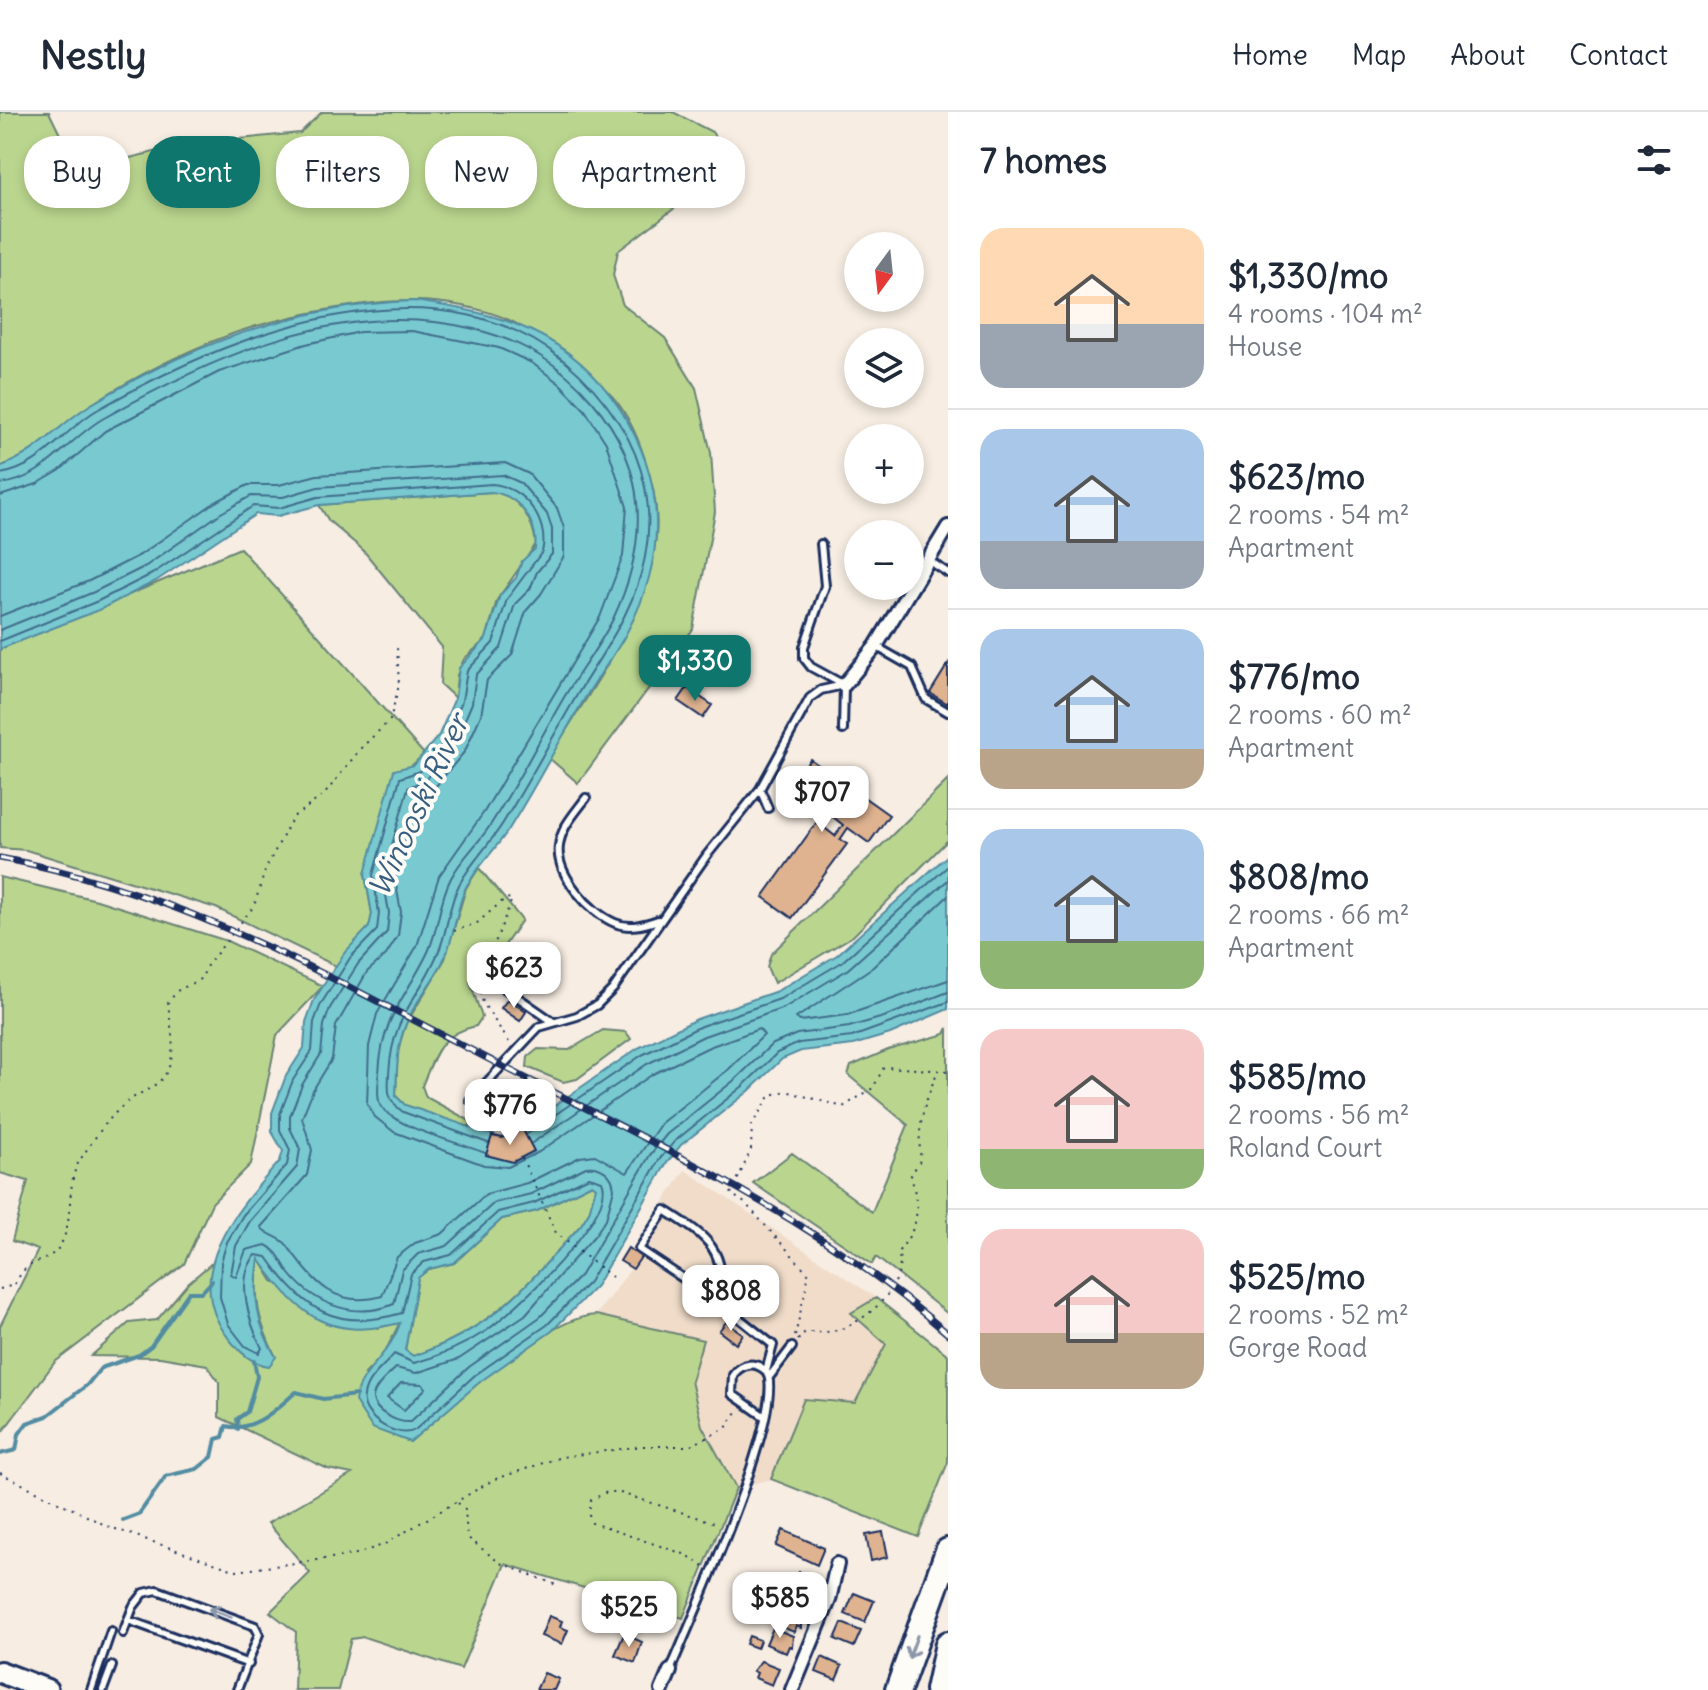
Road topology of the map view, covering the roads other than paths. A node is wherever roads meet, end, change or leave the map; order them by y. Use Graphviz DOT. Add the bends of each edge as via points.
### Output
graph roads {
  1 [pos="948,527"];
  2 [pos="821,544"];
  3 [pos="928,560"];
  4 [pos="948,573"];
  5 [pos="876,646"];
  6 [pos="844,685"];
  7 [pos="948,712"];
  8 [pos="843,730"];
  9 [pos="760,789"];
  10 [pos="586,798"];
  11 [pos="768,808"];
  12 [pos="659,920"];
  13 [pos="497,983"];
  14 [pos="552,1021"];
  15 [pos="470,1100"];
  16 [pos="720,1303"];
  17 [pos="792,1347"];
  18 [pos="768,1373"];
  19 [pos="765,1417"];
  20 [pos="948,1551"];
  21 [pos="837,1564"];
  22 [pos="128,1620"];
  23 [pos="111,1631"];
  24 [pos="123,1633"];
  25 [pos="948,1644"];
  26 [pos="249,1664"];
  27 [pos="112,1666"];
  28 [pos="670,1671"];
  29 [pos="0,1672"];
  30 [pos="47,1690"];
  31 [pos="91,1690"];
  32 [pos="103,1690"];
  33 [pos="237,1690"];
  34 [pos="662,1690"];
  35 [pos="792,1690"];
  36 [pos="898,1690"];
  37 [pos="938,1690"];
  1 -- 3 [label="street"];
  2 -- 6 [label="lane" via="825,586 804,658"];
  3 -- 4 [label="lane"];
  3 -- 5 [label="street"];
  5 -- 6 [label="street"];
  5 -- 7 [label="lane" via="912,667 926,699"];
  6 -- 8 [label="lane"];
  6 -- 9 [label="lane" via="810,698"];
  9 -- 11 [label="lane"];
  9 -- 12 [label="lane"];
  10 -- 12 [label="lane" via="559,843 558,855 571,883 597,912 616,923 633,926"];
  12 -- 14 [label="lane" via="636,959 597,1005"];
  13 -- 14 [label="lane"];
  14 -- 15 [label="lane" via="515,1049"];
  16 -- 16 [label="lane" via="639,1249 665,1210 704,1235 716,1250"];
  16 -- 18 [label="lane" via="773,1345"];
  17 -- 18 [label="lane"];
  18 -- 19 [label="lane" via="771,1390"];
  18 -- 19 [label="lane" via="748,1364 733,1375 732,1394"];
  19 -- 28 [label="lane" via="748,1479"];
  20 -- 36 [label="highway, one-way"];
  21 -- 35 [label="street" via="829,1600"];
  22 -- 24 [label="lane"];
  22 -- 26 [label="lane"];
  26 -- 22 [label="lane, one-way" via="259,1634 255,1626 157,1590 144,1593"];
  23 -- 31 [label="lane"];
  25 -- 37 [label="highway"];
  26 -- 33 [label="lane"];
  27 -- 32 [label="lane"];
  28 -- 34 [label="street"];
  29 -- 30 [label="main road"];
}
